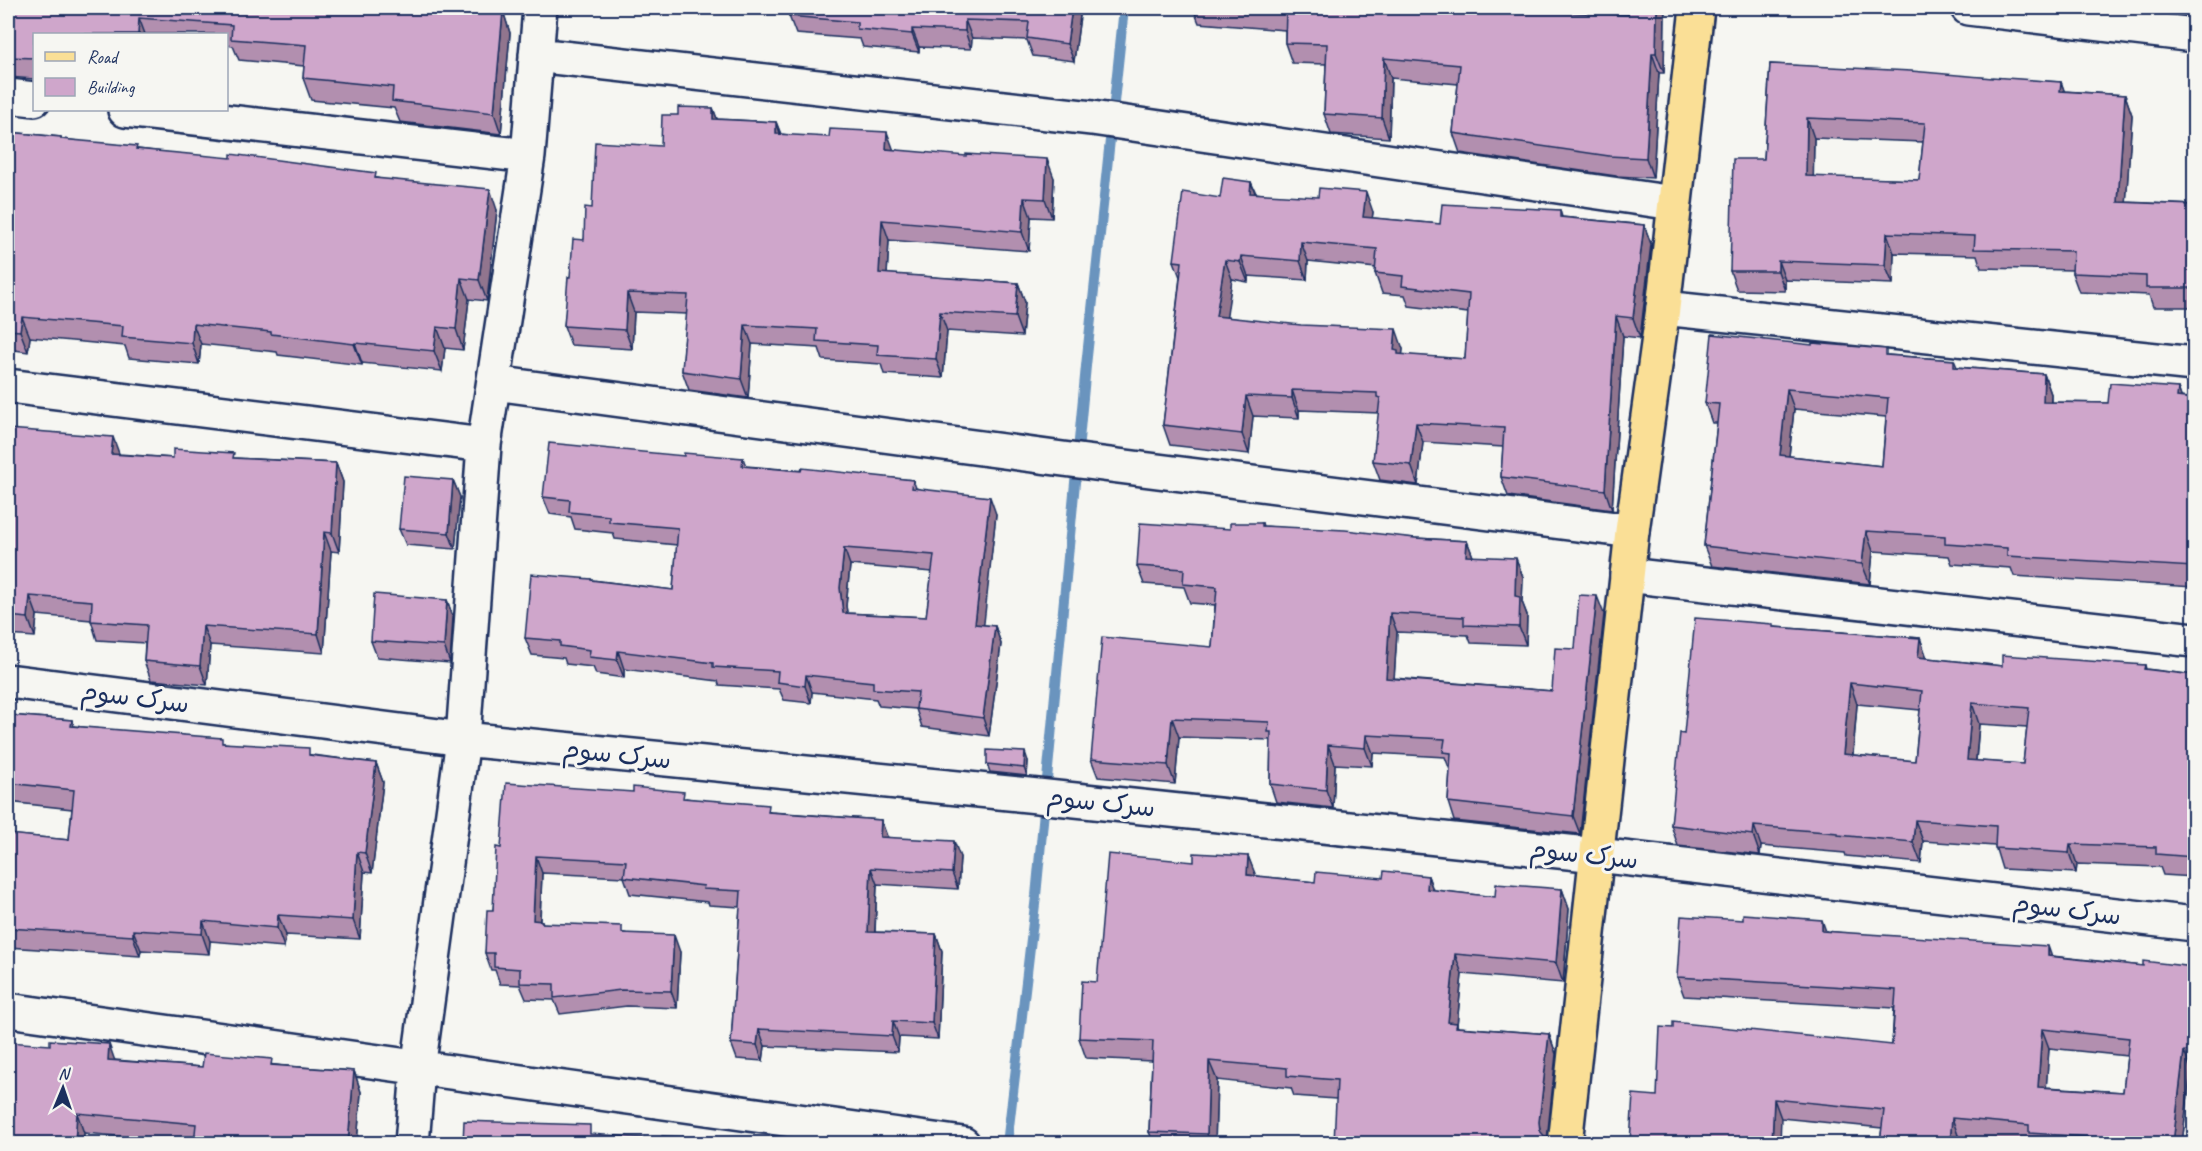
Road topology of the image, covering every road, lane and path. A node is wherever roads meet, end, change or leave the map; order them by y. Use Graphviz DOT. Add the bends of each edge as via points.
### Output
graph roads {
  1 [pos="540,8"];
  2 [pos="1697,8"];
  3 [pos="1968,8"];
  4 [pos="2194,35"];
  5 [pos="536,55"];
  6 [pos="8,96"];
  7 [pos="33,99"];
  8 [pos="134,111"];
  9 [pos="528,156"];
  10 [pos="1674,202"];
  11 [pos="1663,308"];
  12 [pos="2194,364"];
  13 [pos="494,383"];
  14 [pos="8,386"];
  15 [pos="484,445"];
  16 [pos="1632,531"];
  17 [pos="1628,575"];
  18 [pos="2194,640"];
  19 [pos="8,681"];
  20 [pos="463,739"];
  21 [pos="1597,855"];
  22 [pos="2194,924"];
  23 [pos="8,1010"];
  24 [pos="418,1069"];
  25 [pos="412,1143"];
  26 [pos="963,1143"];
  27 [pos="1565,1143"];
  1 -- 5 [label="street"];
  2 -- 10 [label="main road"];
  3 -- 4 [label="street"];
  5 -- 9 [label="street"];
  5 -- 10 [label="street" via="1092,118"];
  6 -- 7 [label="street"];
  8 -- 9 [label="street"];
  9 -- 13 [label="street"];
  10 -- 11 [label="main road"];
  11 -- 12 [label="street"];
  11 -- 16 [label="main road"];
  13 -- 15 [label="street"];
  13 -- 16 [label="street"];
  14 -- 15 [label="street"];
  15 -- 20 [label="street"];
  16 -- 17 [label="main road"];
  17 -- 18 [label="street"];
  17 -- 21 [label="main road"];
  19 -- 20 [label="street, سرک سوم"];
  20 -- 21 [label="street, سرک سوم"];
  20 -- 24 [label="street"];
  21 -- 22 [label="street, سرک سوم"];
  21 -- 27 [label="main road"];
  23 -- 24 [label="street"];
  24 -- 25 [label="street"];
  24 -- 26 [label="street"];
}
